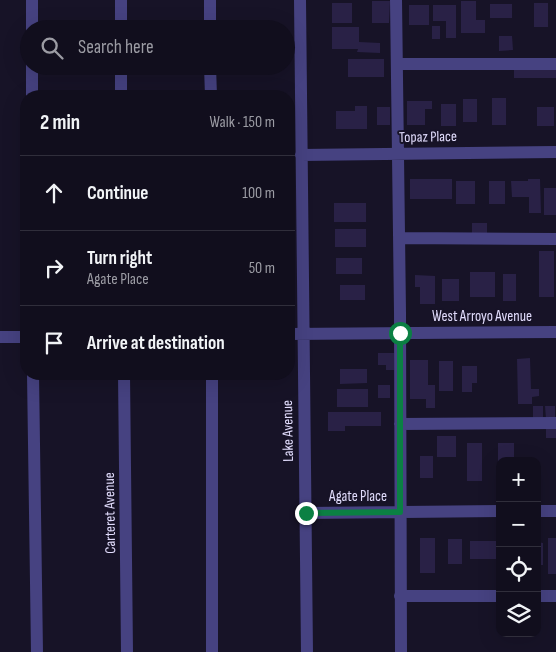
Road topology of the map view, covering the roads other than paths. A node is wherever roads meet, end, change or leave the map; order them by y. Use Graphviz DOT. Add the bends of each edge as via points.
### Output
graph roads {
  1 [pos="32,0"];
  2 [pos="121,0"];
  3 [pos="210,0"];
  4 [pos="300,0"];
  5 [pos="396,0"];
  6 [pos="32,20"];
  7 [pos="121,20"];
  8 [pos="210,20"];
  9 [pos="397,64"];
  10 [pos="556,64"];
  11 [pos="32,75"];
  12 [pos="121,75"];
  13 [pos="210,75"];
  14 [pos="32,90"];
  15 [pos="122,90"];
  16 [pos="210,90"];
  17 [pos="556,152"];
  18 [pos="398,154"];
  19 [pos="301,155"];
  20 [pos="399,238"];
  21 [pos="556,239"];
  22 [pos="556,332"];
  23 [pos="400,333"];
  24 [pos="295,334"];
  25 [pos="303,334"];
  26 [pos="0,337"];
  27 [pos="20,337"];
  28 [pos="33,380"];
  29 [pos="124,380"];
  30 [pos="212,380"];
  31 [pos="556,423"];
  32 [pos="400,424"];
  33 [pos="556,510"];
  34 [pos="496,511"];
  35 [pos="541,511"];
  36 [pos="400,512"];
  37 [pos="306,513"];
  38 [pos="400,596"];
  39 [pos="496,596"];
  40 [pos="541,596"];
  41 [pos="556,596"];
  42 [pos="37,652"];
  43 [pos="127,652"];
  44 [pos="212,652"];
  45 [pos="307,652"];
  46 [pos="401,652"];
  1 -- 6 [label="street"];
  2 -- 7 [label="street"];
  3 -- 8 [label="street"];
  4 -- 19 [label="street, Lake Avenue"];
  5 -- 9 [label="street"];
  9 -- 10 [label="street"];
  9 -- 18 [label="street"];
  11 -- 14 [label="street"];
  12 -- 15 [label="street"];
  13 -- 16 [label="street"];
  17 -- 18 [label="street, Topaz Place"];
  18 -- 19 [label="street, Topaz Place"];
  18 -- 20 [label="street"];
  19 -- 25 [label="street, Lake Avenue"];
  20 -- 21 [label="street"];
  20 -- 23 [label="street"];
  22 -- 23 [label="street, West Arroyo Avenue"];
  23 -- 25 [label="street, West Arroyo Avenue"];
  23 -- 32 [label="street"];
  24 -- 25 [label="street, West Arroyo Avenue"];
  25 -- 37 [label="street, Lake Avenue"];
  26 -- 27 [label="street"];
  28 -- 42 [label="street"];
  29 -- 43 [label="street, Carteret Avenue"];
  30 -- 44 [label="street"];
  31 -- 32 [label="street"];
  32 -- 36 [label="street"];
  33 -- 35 [label="street"];
  34 -- 36 [label="street, Agate Place"];
  36 -- 37 [label="street, Agate Place"];
  36 -- 38 [label="street"];
  37 -- 45 [label="street, Lake Avenue"];
  38 -- 39 [label="street"];
  38 -- 46 [label="street"];
  40 -- 41 [label="street"];
}
